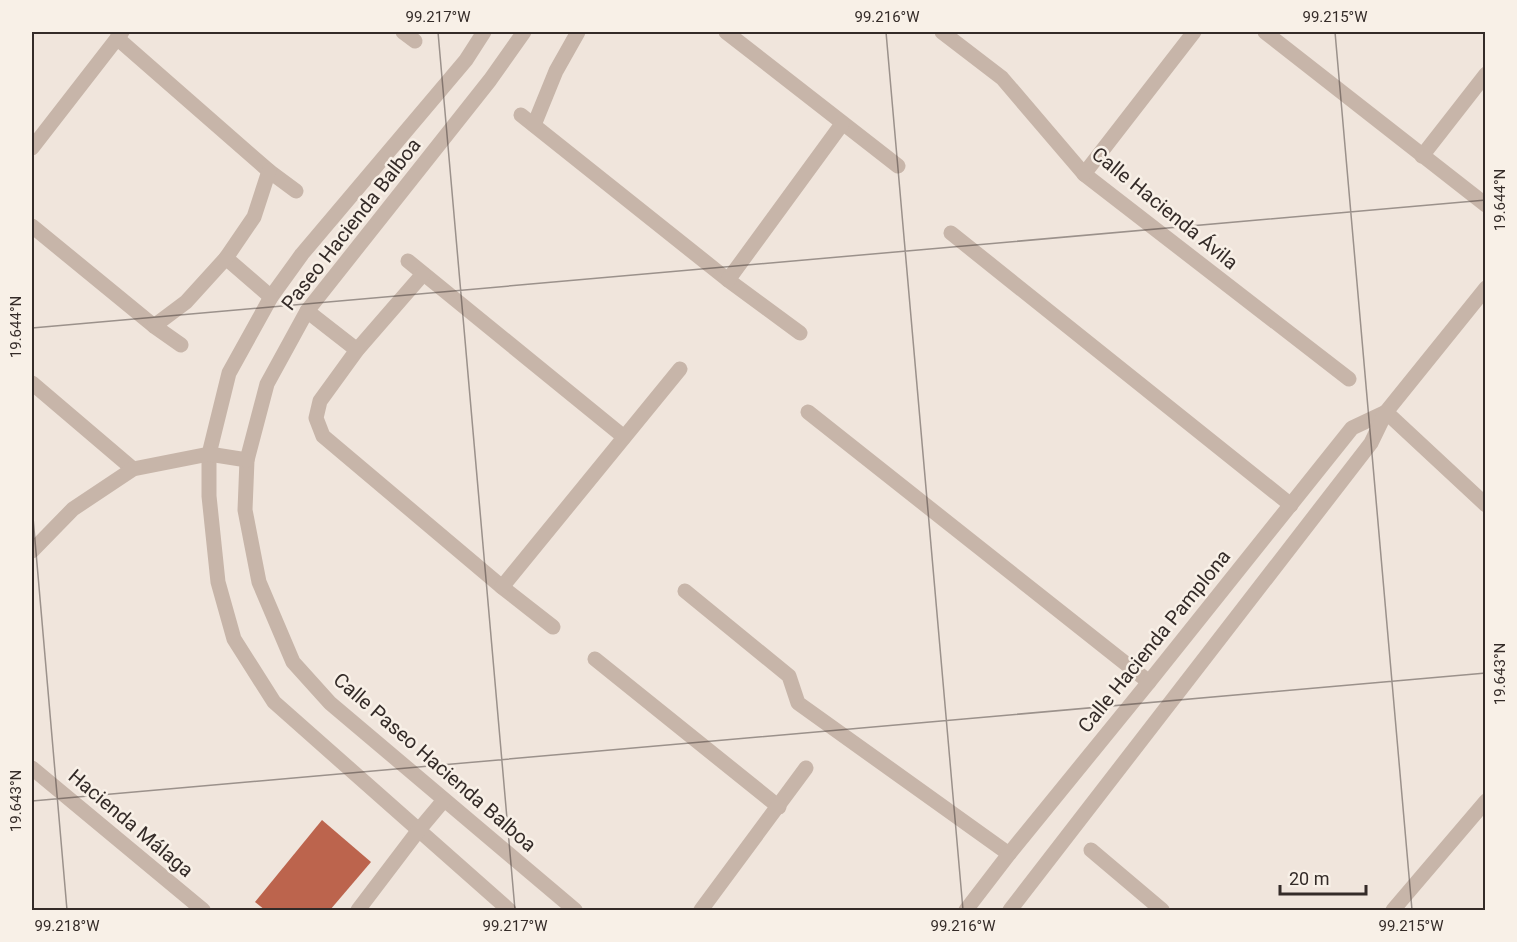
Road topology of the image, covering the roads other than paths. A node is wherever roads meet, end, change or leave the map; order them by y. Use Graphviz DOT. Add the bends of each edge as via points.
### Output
graph roads {
  1 [pos="484,32"];
  2 [pos="524,32"];
  3 [pos="726,32"];
  4 [pos="942,32"];
  5 [pos="1194,32"];
  6 [pos="1265,32"];
  7 [pos="573,34"];
  8 [pos="119,35"];
  9 [pos="1485,74"];
  10 [pos="521,115"];
  11 [pos="842,124"];
  12 [pos="534,125"];
  13 [pos="32,148"];
  14 [pos="1422,156"];
  15 [pos="898,166"];
  16 [pos="269,171"];
  17 [pos="1084,174"];
  18 [pos="296,191"];
  19 [pos="1485,205"];
  20 [pos="32,226"];
  21 [pos="951,233"];
  22 [pos="226,258"];
  23 [pos="408,261"];
  24 [pos="423,274"];
  25 [pos="728,280"];
  26 [pos="1485,288"];
  27 [pos="271,297"];
  28 [pos="307,311"];
  29 [pos="154,326"];
  30 [pos="800,333"];
  31 [pos="181,345"];
  32 [pos="357,350"];
  33 [pos="680,369"];
  34 [pos="1349,379"];
  35 [pos="32,383"];
  36 [pos="808,412"];
  37 [pos="1386,412"];
  38 [pos="624,438"];
  39 [pos="209,454"];
  40 [pos="247,460"];
  41 [pos="133,469"];
  42 [pos="1291,505"];
  43 [pos="1485,505"];
  44 [pos="32,551"];
  45 [pos="502,587"];
  46 [pos="685,591"];
  47 [pos="553,627"];
  48 [pos="595,659"];
  49 [pos="1149,682"];
  50 [pos="32,768"];
  51 [pos="806,768"];
  52 [pos="444,800"];
  53 [pos="1485,801"];
  54 [pos="778,807"];
  55 [pos="418,831"];
  56 [pos="1091,850"];
  57 [pos="1009,854"];
  58 [pos="203,910"];
  59 [pos="358,910"];
  60 [pos="508,910"];
  61 [pos="575,910"];
  62 [pos="701,910"];
  63 [pos="966,910"];
  64 [pos="1010,910"];
  65 [pos="1162,910"];
  66 [pos="1394,910"];
  1 -- 27 [label="street, Paseo Hacienda Balboa" via="466,60 302,254"];
  2 -- 28 [label="street, Paseo Hacienda Balboa"];
  3 -- 11 [label="street"];
  4 -- 17 [label="street, Calle Hacienda Ávila" via="1002,78"];
  5 -- 17 [label="street"];
  6 -- 14 [label="street"];
  7 -- 12 [label="street"];
  8 -- 13 [label="street"];
  8 -- 16 [label="street"];
  9 -- 14 [label="street"];
  10 -- 12 [label="street"];
  11 -- 15 [label="street"];
  11 -- 25 [label="street"];
  12 -- 25 [label="street"];
  14 -- 19 [label="street"];
  16 -- 18 [label="street"];
  16 -- 22 [label="street" via="254,217"];
  17 -- 34 [label="street, Calle Hacienda Ávila"];
  20 -- 29 [label="street"];
  21 -- 42 [label="street"];
  22 -- 27 [label="street"];
  22 -- 29 [label="street" via="186,302"];
  23 -- 24 [label="street"];
  24 -- 32 [label="street"];
  24 -- 38 [label="street"];
  25 -- 30 [label="street"];
  26 -- 37 [label="street, Calle Hacienda Pamplona"];
  27 -- 39 [label="street, Paseo Hacienda Balboa" via="229,373"];
  28 -- 32 [label="street"];
  28 -- 40 [label="street, Paseo Hacienda Balboa" via="267,384"];
  29 -- 31 [label="street"];
  32 -- 45 [label="street" via="320,401 316,418 322,436"];
  33 -- 38 [label="street"];
  35 -- 41 [label="street"];
  36 -- 49 [label="street"];
  37 -- 42 [label="street, Calle Hacienda Pamplona" via="1352,428"];
  37 -- 43 [label="street"];
  37 -- 64 [label="street, Calle Hacienda Pamplona" via="1371,443"];
  38 -- 45 [label="street"];
  39 -- 40 [label="street"];
  39 -- 41 [label="street"];
  39 -- 55 [label="street" via="218,582 234,639 274,702"];
  40 -- 52 [label="street, Calle Paseo Hacienda Balboa" via="245,510 259,582 293,662 330,703"];
  41 -- 44 [label="street" via="73,509"];
  42 -- 49 [label="street, Calle Hacienda Pamplona"];
  45 -- 47 [label="street"];
  46 -- 57 [label="street" via="789,676 798,703"];
  48 -- 54 [label="street"];
  49 -- 57 [label="street, Calle Hacienda Pamplona"];
  50 -- 58 [label="street, Hacienda Málaga"];
  51 -- 54 [label="street"];
  52 -- 55 [label="street"];
  52 -- 61 [label="street, Calle Paseo Hacienda Balboa"];
  53 -- 66 [label="street"];
  54 -- 62 [label="street"];
  55 -- 59 [label="street"];
  55 -- 60 [label="street"];
  56 -- 65 [label="street"];
  57 -- 63 [label="street, Calle Hacienda Pamplona"];
}
